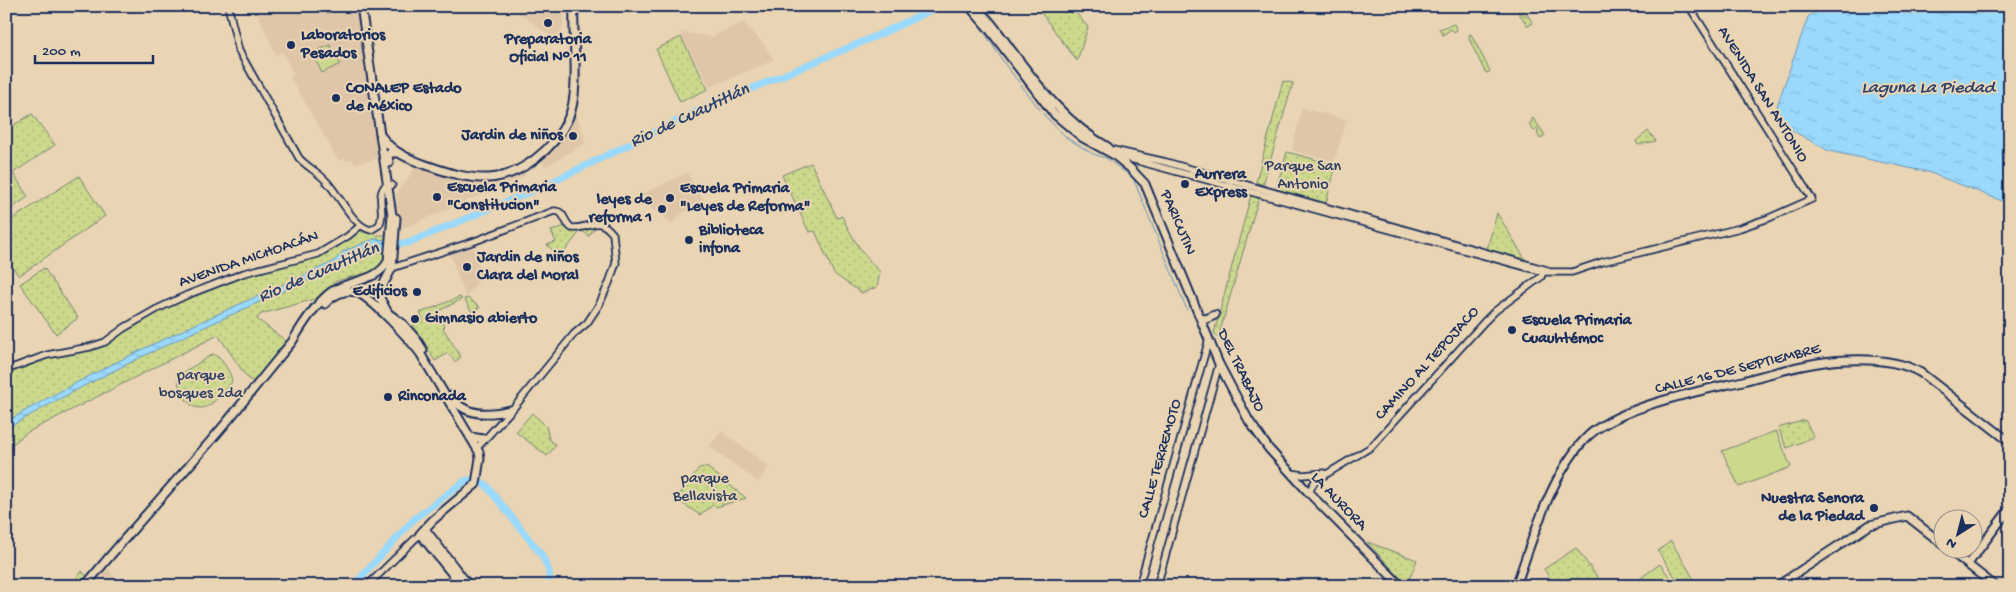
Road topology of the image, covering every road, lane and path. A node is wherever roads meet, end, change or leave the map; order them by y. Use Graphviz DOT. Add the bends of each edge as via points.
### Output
graph roads {
  1 [pos="228,6"];
  2 [pos="361,6"];
  3 [pos="574,6"];
  4 [pos="969,6"];
  5 [pos="975,6"];
  6 [pos="1690,6"];
  7 [pos="381,134"];
  8 [pos="1114,152"];
  9 [pos="399,153"];
  10 [pos="390,185"];
  11 [pos="360,226"];
  12 [pos="391,251"];
  13 [pos="392,268"];
  14 [pos="1545,270"];
  15 [pos="377,274"];
  16 [pos="362,279"];
  17 [pos="382,287"];
  18 [pos="361,294"];
  19 [pos="380,298"];
  20 [pos="372,303"];
  21 [pos="1215,315"];
  22 [pos="1200,318"];
  23 [pos="1209,339"];
  24 [pos="292,341"];
  25 [pos="1219,364"];
  26 [pos="6,370"];
  27 [pos="510,410"];
  28 [pos="1258,435"];
  29 [pos="470,436"];
  30 [pos="484,439"];
  31 [pos="2010,442"];
  32 [pos="477,448"];
  33 [pos="1291,473"];
  34 [pos="1326,473"];
  35 [pos="1310,494"];
  36 [pos="2010,508"];
  37 [pos="422,532"];
  38 [pos="1934,537"];
  39 [pos="1963,560"];
  40 [pos="1968,564"];
  41 [pos="85,586"];
  42 [pos="367,586"];
  43 [pos="462,586"];
  44 [pos="470,586"];
  45 [pos="1139,586"];
  46 [pos="1157,586"];
  47 [pos="1401,586"];
  48 [pos="1516,586"];
  49 [pos="1777,586"];
  50 [pos="1995,586"];
  1 -- 11 [label="street" via="239,51 299,158 327,181"];
  2 -- 7 [label="main road"];
  3 -- 9 [label="main road" via="571,112 562,130 542,154 513,171 488,178 447,172"];
  4 -- 8 [label="main road" via="1053,113 1083,138"];
  5 -- 8 [label="main road" via="1061,111"];
  6 -- 14 [label="street, AVENIDA SAN ANTONIO" via="1812,199 1740,228 1572,272"];
  7 -- 9 [label="main road" via="387,144"];
  7 -- 10 [label="main road"];
  8 -- 14 [label="street"];
  8 -- 22 [label="main road, PARICUTIN" via="1145,184"];
  9 -- 10 [label="main road" via="388,155"];
  10 -- 11 [label="street" via="381,192 383,217 379,225 371,230"];
  10 -- 12 [label="main road"];
  11 -- 26 [label="street, AVENIDA MICHOACÁN" via="318,254 244,273 187,295 148,314 105,342 47,355"];
  12 -- 13 [label="main road"];
  12 -- 15 [label="main road" via="388,261"];
  13 -- 17 [label="main road"];
  13 -- 27 [label="street" via="554,211 563,214 572,228 596,222 613,234 616,263 599,305"];
  14 -- 34 [label="street, CAMINO AL TEPOJACO" via="1541,277 1484,322 1371,447"];
  15 -- 16 [label="main road"];
  15 -- 17 [label="main road"];
  16 -- 18 [label="main road" via="359,285"];
  16 -- 24 [label="main road" via="326,296"];
  17 -- 19 [label="main road"];
  18 -- 20 [label="main road"];
  18 -- 24 [label="main road" via="349,291 329,299"];
  19 -- 20 [label="main road"];
  19 -- 27 [label="main road" via="388,312 416,339 454,401 462,408 496,414"];
  20 -- 29 [label="main road" via="420,353"];
  21 -- 22 [label="main road"];
  22 -- 23 [label="main road, DEL TRABAJO"];
  23 -- 25 [label="main road, DEL TRABAJO"];
  23 -- 45 [label="street, CALLE TERREMOTO"];
  24 -- 41 [label="main road" via="219,432 119,543"];
  25 -- 28 [label="main road, DEL TRABAJO"];
  25 -- 46 [label="street, CALLE TERREMOTO"];
  27 -- 30 [label="street"];
  28 -- 33 [label="main road, LA AURORA"];
  29 -- 30 [label="main road"];
  29 -- 32 [label="main road"];
  30 -- 32 [label="street"];
  31 -- 48 [label="main road, CALLE 16 DE SEPTIEMBRE" via="1918,371 1883,362 1819,363 1642,408 1601,427 1580,446 1547,503"];
  32 -- 37 [label="main road" via="480,458 476,480"];
  33 -- 34 [label="street, CAMINO AL TEPOJACO"];
  33 -- 35 [label="main road, LA AURORA"];
  34 -- 35 [label="street, CAMINO AL TEPOJACO" via="1316,480"];
  35 -- 47 [label="main road, LA AURORA"];
  36 -- 40 [label="main road"];
  37 -- 42 [label="street"];
  37 -- 43 [label="main road"];
  37 -- 44 [label="main road"];
  38 -- 49 [label="main road" via="1907,516 1870,525"];
  39 -- 40 [label="main road"];
  40 -- 50 [label="main road"];
}
